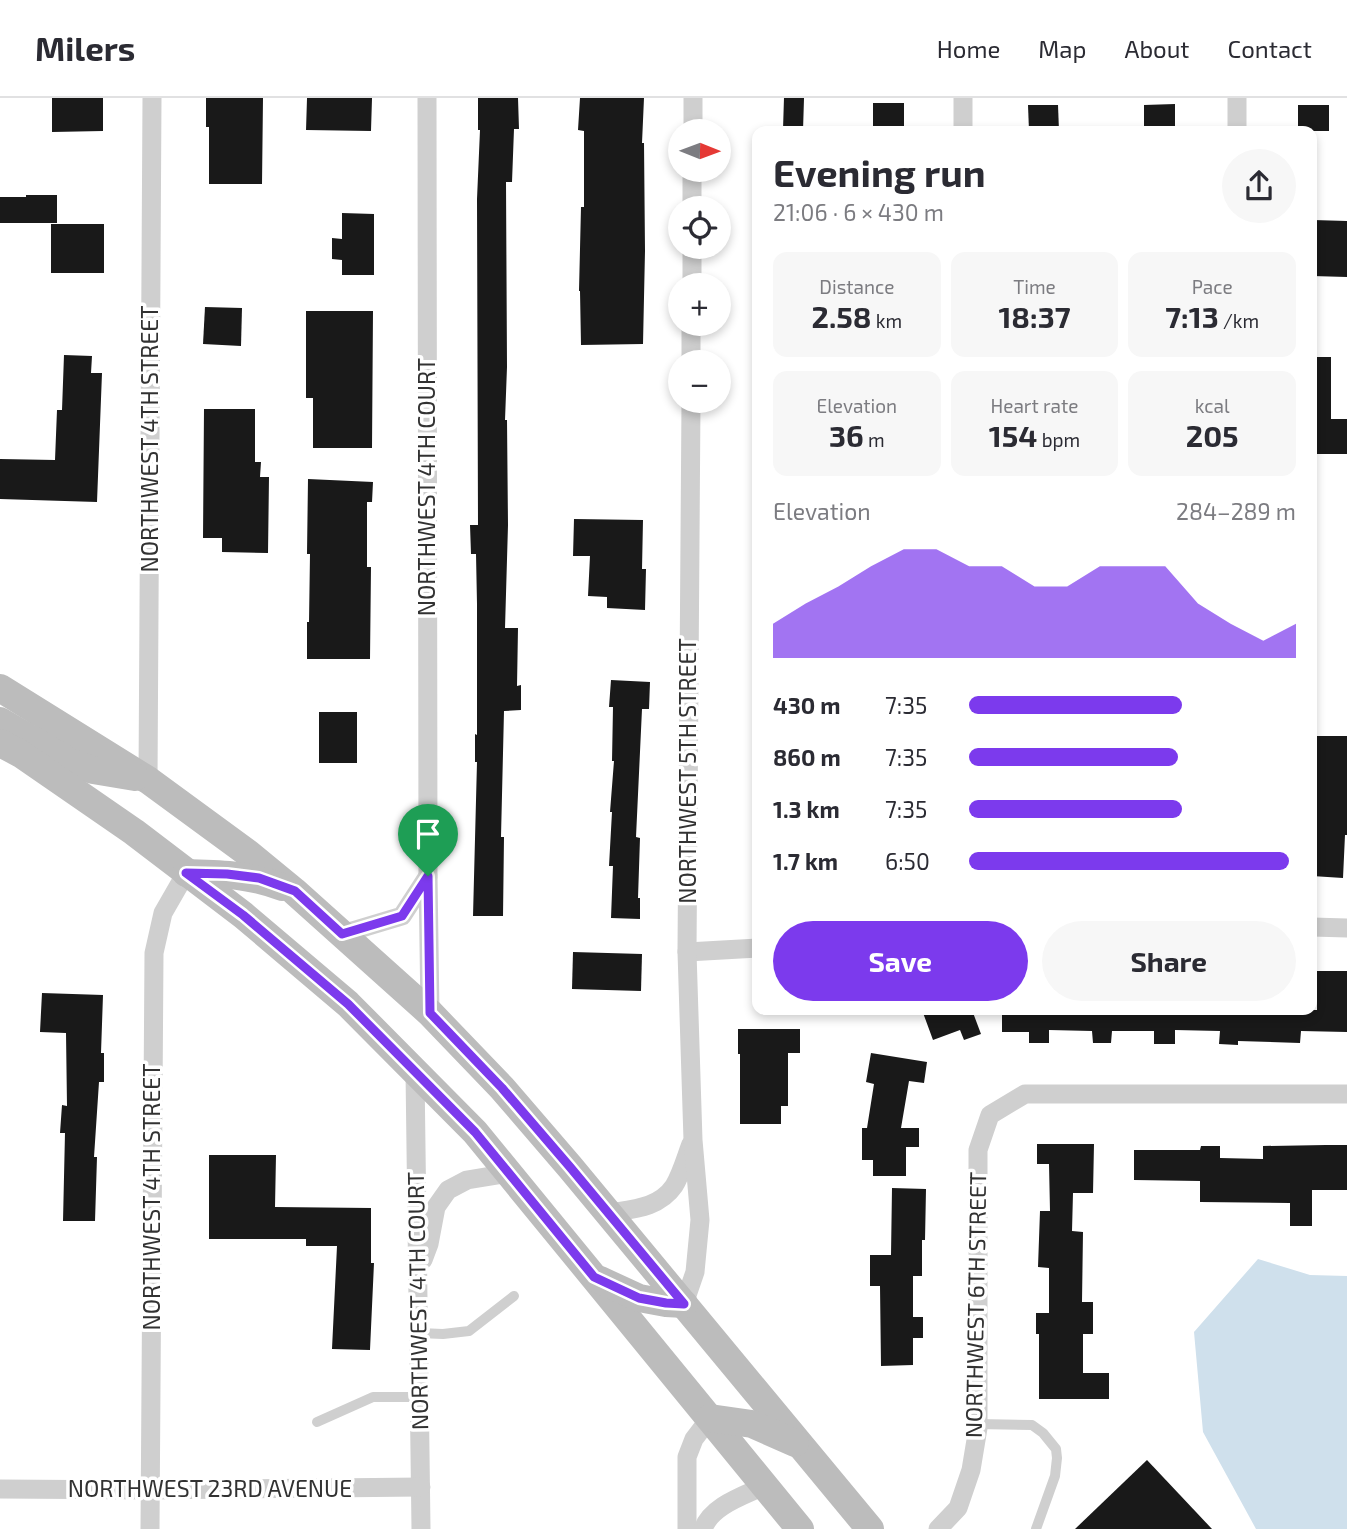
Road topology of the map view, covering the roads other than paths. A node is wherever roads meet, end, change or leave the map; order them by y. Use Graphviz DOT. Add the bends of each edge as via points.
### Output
graph roads {
  1 [pos="152,98"];
  2 [pos="427,98"];
  3 [pos="693,98"];
  4 [pos="963,98"];
  5 [pos="1237,98"];
  6 [pos="692,119"];
  7 [pos="963,126"];
  8 [pos="1237,126"];
  9 [pos="691,413"];
  10 [pos="0,688"];
  11 [pos="0,721"];
  12 [pos="0,743"];
  13 [pos="148,780"];
  14 [pos="186,873"];
  15 [pos="428,876"];
  16 [pos="295,891"];
  17 [pos="1317,927"];
  18 [pos="1347,928"];
  19 [pos="342,934"];
  20 [pos="752,948"];
  21 [pos="687,952"];
  22 [pos="430,1013"];
  23 [pos="415,1072"];
  24 [pos="1347,1094"];
  25 [pos="693,1140"];
  26 [pos="509,1173"];
  27 [pos="609,1213"];
  28 [pos="418,1274"];
  29 [pos="594,1277"];
  30 [pos="514,1296"];
  31 [pos="684,1304"];
  32 [pos="419,1333"];
  33 [pos="419,1397"];
  34 [pos="710,1418"];
  35 [pos="317,1422"];
  36 [pos="977,1424"];
  37 [pos="801,1446"];
  38 [pos="764,1486"];
  39 [pos="421,1487"];
  40 [pos="0,1489"];
  41 [pos="150,1490"];
  42 [pos="150,1529"];
  43 [pos="421,1529"];
  44 [pos="687,1529"];
  45 [pos="703,1529"];
  46 [pos="800,1529"];
  47 [pos="870,1529"];
  48 [pos="938,1529"];
  49 [pos="1036,1529"];
  1 -- 13 [label="street, NORTHWEST 4TH STREET"];
  2 -- 15 [label="street, NORTHWEST 4TH COURT"];
  3 -- 6 [label="street"];
  4 -- 7 [label="street"];
  5 -- 8 [label="street"];
  9 -- 21 [label="street, NORTHWEST 5TH STREET"];
  10 -- 13 [label="main road"];
  11 -- 13 [label="main road" via="70,762"];
  12 -- 14 [label="main road" via="134,832"];
  13 -- 16 [label="main road"];
  14 -- 16 [label="main road" via="259,878"];
  14 -- 23 [label="main road" via="348,1004"];
  14 -- 41 [label="street, NORTHWEST 4TH STREET" via="163,913 154,953"];
  15 -- 19 [label="street" via="402,916"];
  15 -- 22 [label="street, NORTHWEST 4TH COURT"];
  16 -- 19 [label="main road"];
  17 -- 18 [label="street"];
  19 -- 22 [label="main road"];
  20 -- 21 [label="street"];
  21 -- 25 [label="street, NORTHWEST 5TH STREET"];
  22 -- 27 [label="main road" via="502,1088"];
  23 -- 26 [label="main road"];
  23 -- 28 [label="street, NORTHWEST 4TH COURT"];
  24 -- 36 [label="street, NORTHWEST 6TH STREET" via="1025,1094 990,1115 978,1150"];
  25 -- 27 [label="street, NORTHWEST 5TH STREET" via="674,1186 655,1203"];
  25 -- 31 [label="street, NORTHWEST 5TH STREET" via="700,1220 695,1272"];
  26 -- 28 [label="street" via="467,1180 448,1189 436,1207"];
  26 -- 29 [label="main road"];
  27 -- 31 [label="main road"];
  28 -- 32 [label="street, NORTHWEST 4TH COURT"];
  29 -- 31 [label="main road" via="639,1298"];
  29 -- 34 [label="main road"];
  30 -- 32 [label="lane" via="469,1331"];
  31 -- 37 [label="main road"];
  32 -- 33 [label="street, NORTHWEST 4TH COURT"];
  33 -- 35 [label="lane" via="373,1397"];
  33 -- 39 [label="street, NORTHWEST 4TH COURT"];
  34 -- 37 [label="main road" via="752,1424"];
  34 -- 38 [label="main road"];
  34 -- 44 [label="street" via="687,1457"];
  36 -- 48 [label="street, NORTHWEST 6TH STREET" via="971,1470 958,1508"];
  36 -- 49 [label="lane" via="1031,1425 1056,1448 1055,1476"];
  37 -- 47 [label="main road"];
  38 -- 45 [label="street" via="726,1505 706,1520"];
  38 -- 46 [label="main road"];
  39 -- 41 [label="street, NORTHWEST 23RD AVENUE"];
  39 -- 43 [label="street, NORTHWEST 4TH COURT"];
  40 -- 41 [label="street, NORTHWEST 23RD AVENUE"];
  41 -- 42 [label="street, NORTHWEST 4TH STREET"];
}
